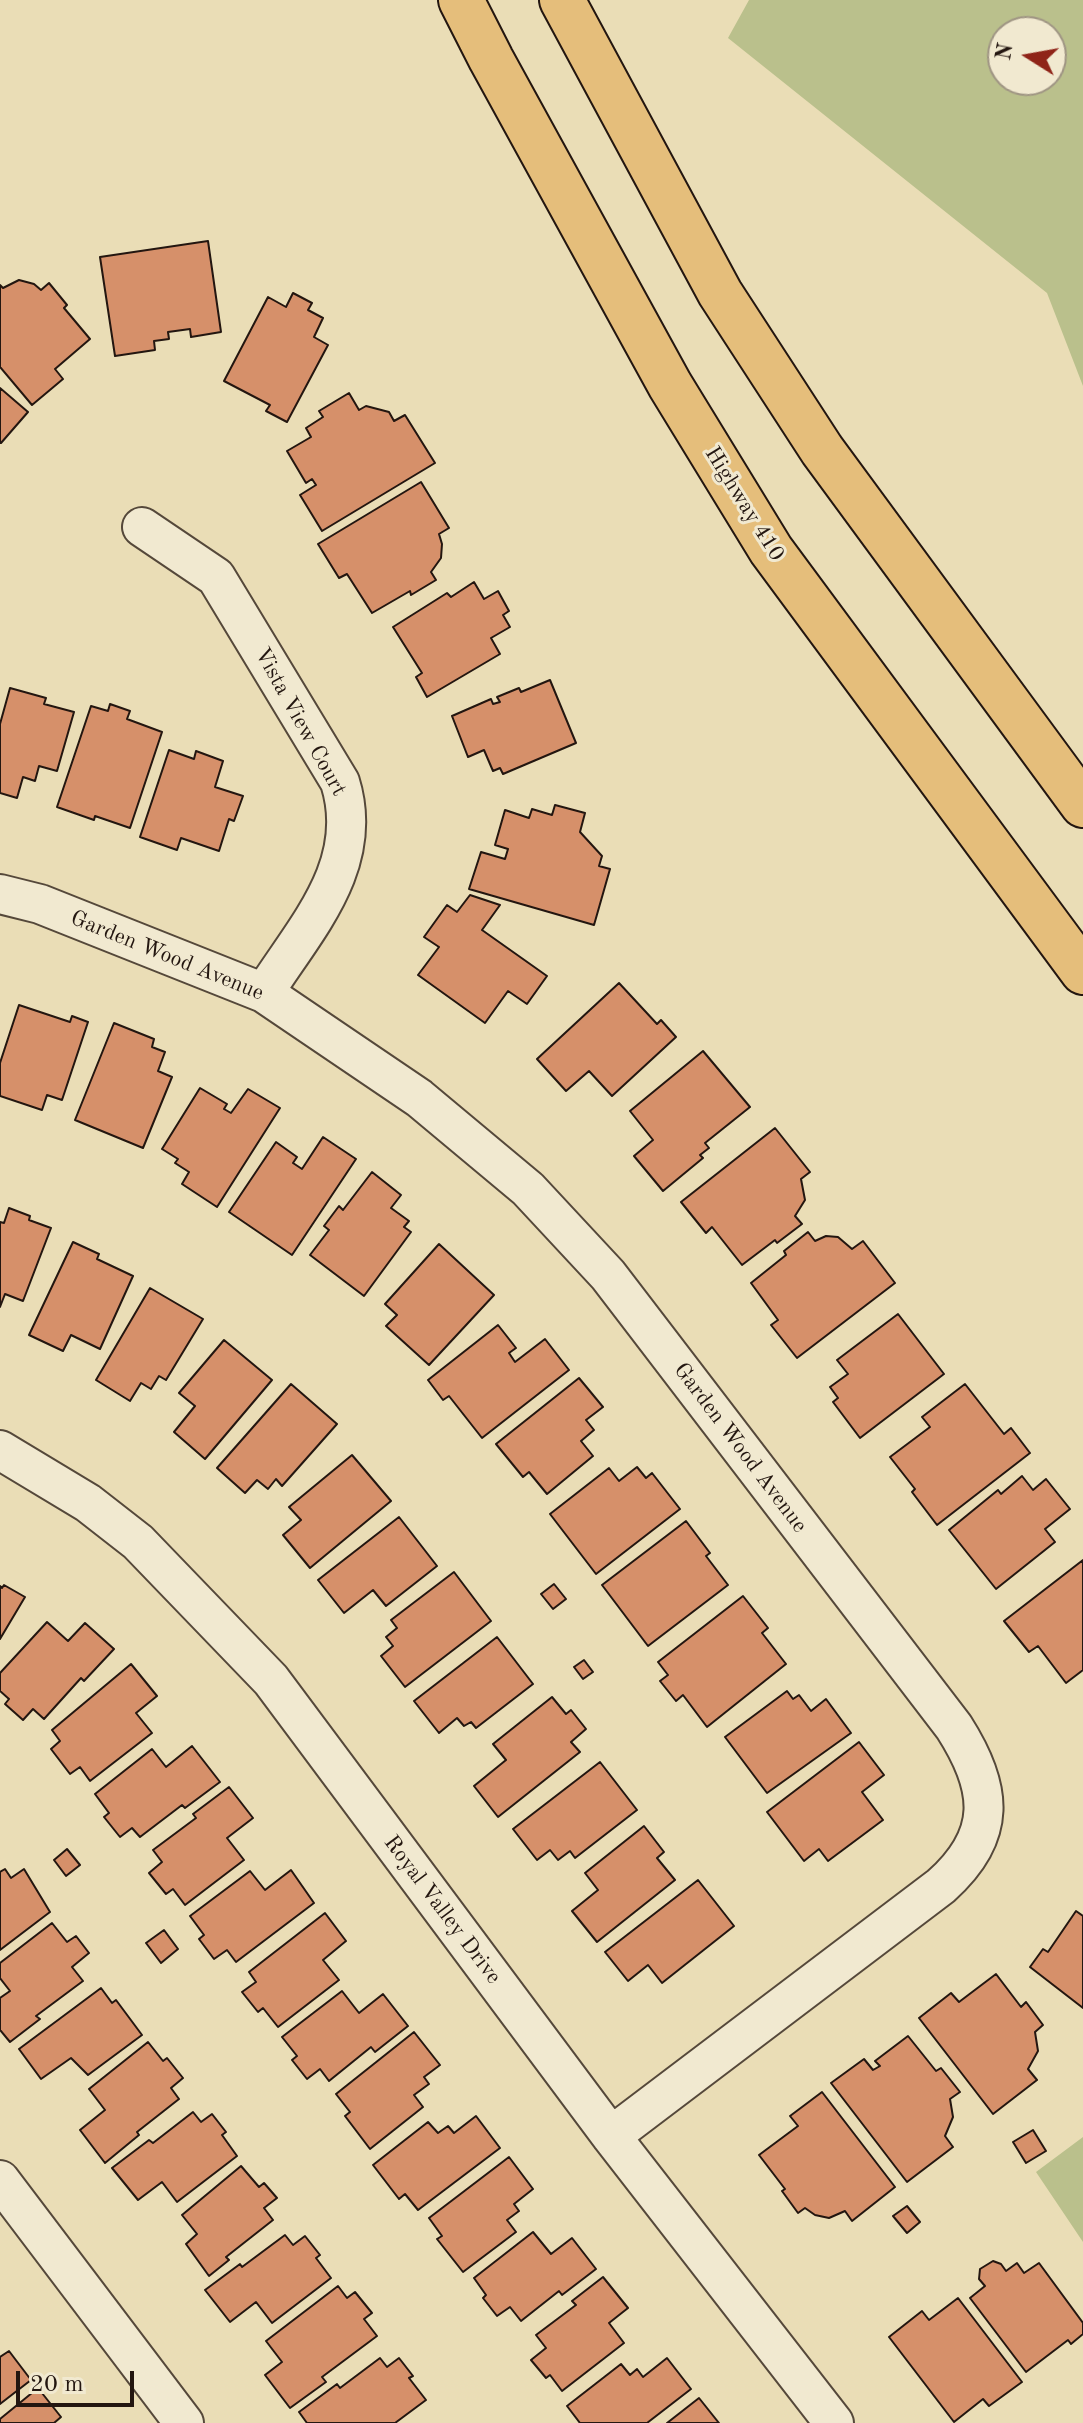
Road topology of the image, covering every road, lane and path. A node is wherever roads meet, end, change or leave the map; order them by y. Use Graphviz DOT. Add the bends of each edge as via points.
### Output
graph roads {
  1 [pos="461,0"];
  2 [pos="564,3"];
  3 [pos="142,527"];
  4 [pos="1083,805"];
  5 [pos="0,894"];
  6 [pos="1083,972"];
  7 [pos="264,993"];
  8 [pos="0,1450"];
  9 [pos="611,2136"];
  10 [pos="0,2180"];
  11 [pos="184,2423"];
  12 [pos="834,2423"];
  1 -- 6 [label="highway, Highway 410" via="670,385 771,550"];
  2 -- 4 [label="highway" via="720,293 822,450"];
  3 -- 7 [label="street, Vista View Court" via="216,577 340,782 347,804 344,858 334,885"];
  5 -- 7 [label="street, Garden Wood Avenue" via="40,904"];
  7 -- 9 [label="street, Garden Wood Avenue" via="419,1098 528,1189 608,1275 954,1727 984,1793 983,1817 963,1867"];
  8 -- 9 [label="street, Royal Valley Drive" via="88,1503 138,1542 271,1680"];
  9 -- 12 [label="street, Royal Valley Drive"];
  10 -- 11 [label="street"];
}
